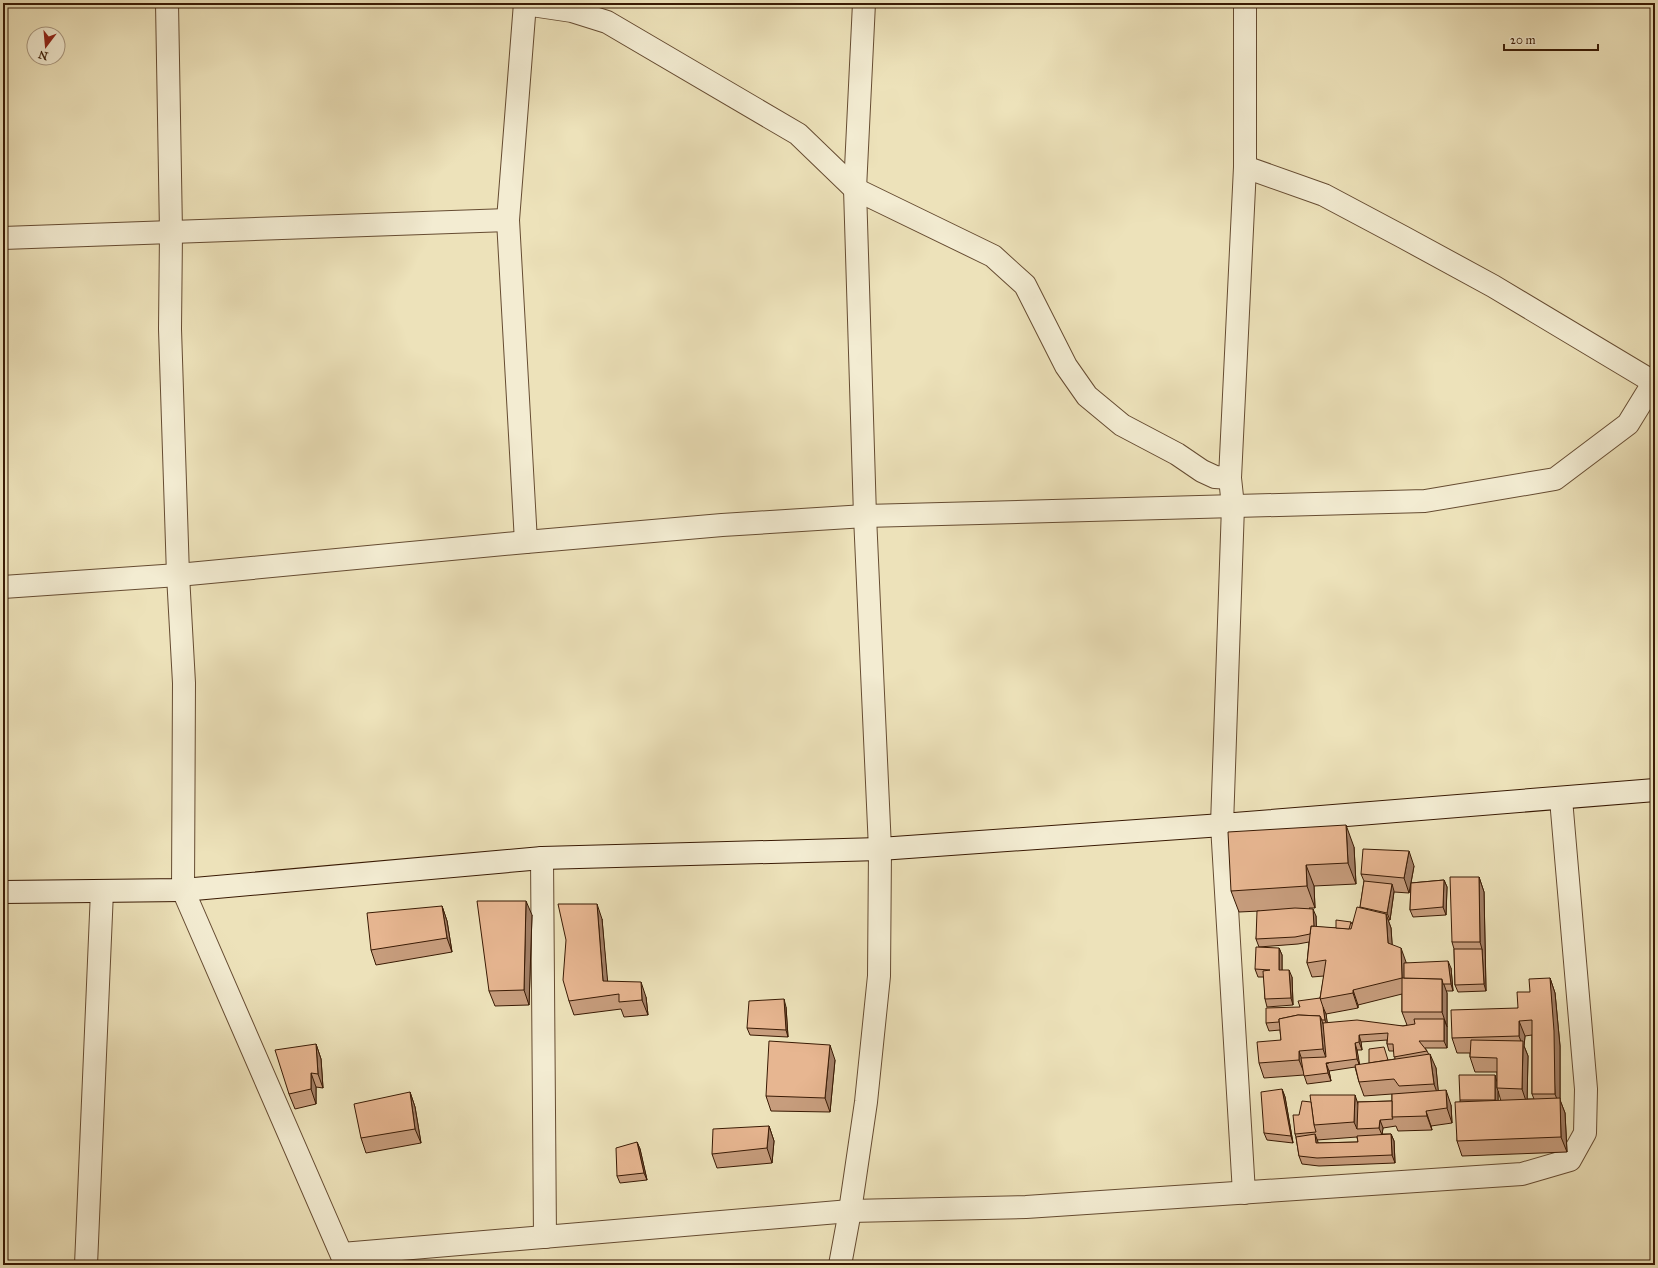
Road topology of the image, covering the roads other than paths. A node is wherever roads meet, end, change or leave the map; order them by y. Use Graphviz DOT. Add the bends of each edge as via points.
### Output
graph roads {
  1 [pos="167,3"];
  2 [pos="864,3"];
  3 [pos="1245,3"];
  4 [pos="525,4"];
  5 [pos="1245,167"];
  6 [pos="855,189"];
  7 [pos="508,220"];
  8 [pos="172,232"];
  9 [pos="3,238"];
  10 [pos="1654,382"];
  11 [pos="1230,478"];
  12 [pos="1233,506"];
  13 [pos="865,516"];
  14 [pos="526,542"];
  15 [pos="178,575"];
  16 [pos="3,587"];
  17 [pos="1655,790"];
  18 [pos="1561,799"];
  19 [pos="1222,825"];
  20 [pos="880,849"];
  21 [pos="542,858"];
  22 [pos="183,890"];
  23 [pos="102,891"];
  24 [pos="3,892"];
  25 [pos="1244,1193"];
  26 [pos="850,1211"];
  27 [pos="545,1237"];
  28 [pos="344,1259"];
  29 [pos="86,1265"];
  30 [pos="840,1265"];
  1 -- 8 [label="street"];
  2 -- 6 [label="street"];
  3 -- 5 [label="street"];
  4 -- 6 [label="street" via="572,11 607,22 798,134"];
  4 -- 7 [label="street"];
  5 -- 10 [label="street" via="1324,196 1493,286"];
  5 -- 11 [label="street"];
  6 -- 11 [label="street" via="993,256 1025,285 1066,366 1088,396 1122,425 1178,454 1202,471 1215,477"];
  6 -- 13 [label="street"];
  7 -- 8 [label="street"];
  7 -- 14 [label="street"];
  8 -- 9 [label="street"];
  8 -- 15 [label="street" via="170,329"];
  10 -- 12 [label="street" via="1628,424 1555,479 1425,501"];
  11 -- 12 [label="street"];
  12 -- 13 [label="street"];
  12 -- 19 [label="street"];
  13 -- 14 [label="street"];
  13 -- 20 [label="street"];
  14 -- 15 [label="street"];
  15 -- 16 [label="street"];
  15 -- 22 [label="street" via="184,683"];
  17 -- 18 [label="street"];
  18 -- 19 [label="street"];
  18 -- 25 [label="street" via="1586,1089 1585,1133 1570,1160 1522,1174"];
  19 -- 20 [label="street"];
  19 -- 25 [label="street"];
  20 -- 21 [label="street"];
  20 -- 26 [label="street" via="879,976 866,1102"];
  21 -- 22 [label="street"];
  21 -- 27 [label="street"];
  22 -- 23 [label="street"];
  22 -- 28 [label="street"];
  23 -- 24 [label="street"];
  23 -- 29 [label="street"];
  25 -- 26 [label="street" via="1026,1207"];
  26 -- 27 [label="street"];
  26 -- 30 [label="street"];
  27 -- 28 [label="street"];
}
